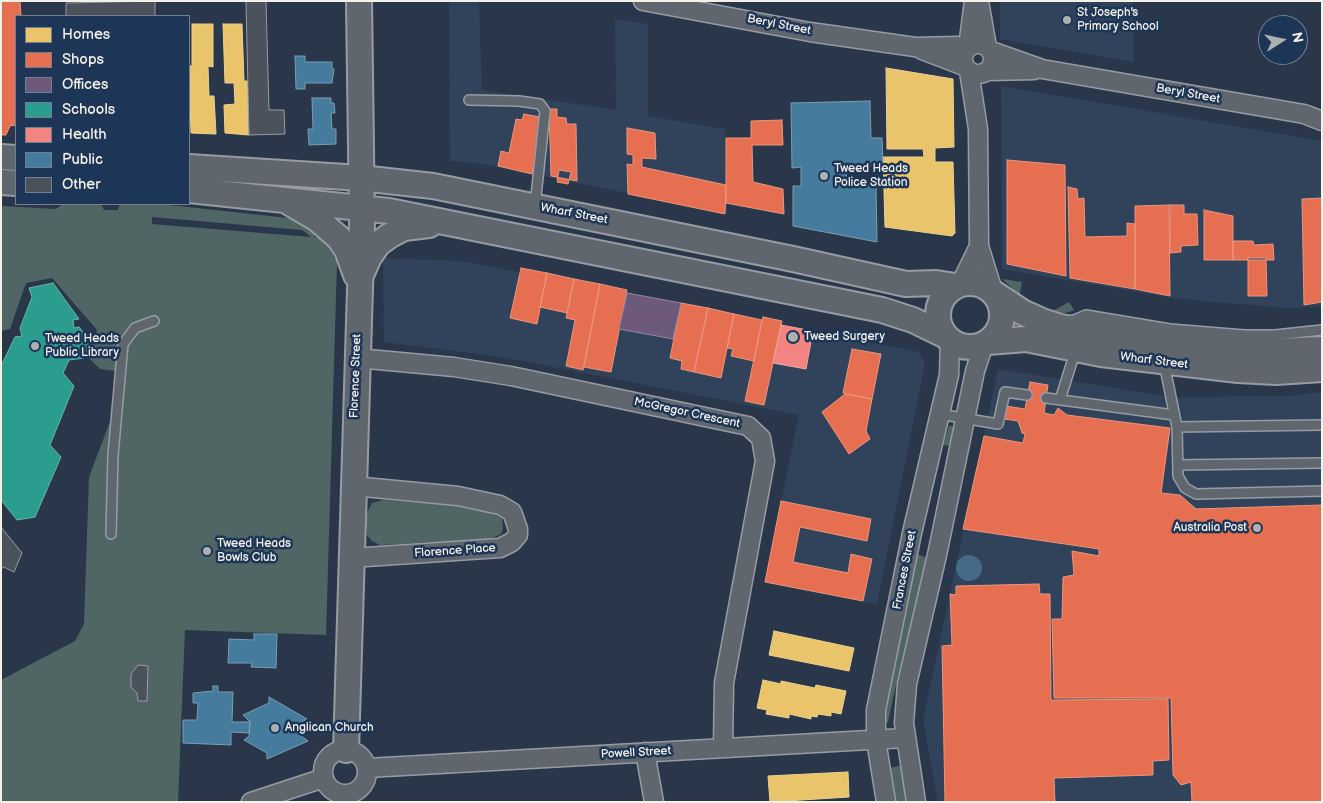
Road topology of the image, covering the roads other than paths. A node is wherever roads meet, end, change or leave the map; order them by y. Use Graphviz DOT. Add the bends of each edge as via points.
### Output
graph roads {
  1 [pos="359,1"];
  2 [pos="643,1"];
  3 [pos="974,1"];
  4 [pos="979,1"];
  5 [pos="915,47"];
  6 [pos="968,48"];
  7 [pos="989,49"];
  8 [pos="966,69"];
  9 [pos="1042,69"];
  10 [pos="987,71"];
  11 [pos="470,100"];
  12 [pos="1304,114"];
  13 [pos="1322,114"];
  14 [pos="1322,120"];
  15 [pos="978,129"];
  16 [pos="1,157"];
  17 [pos="15,158"];
  18 [pos="190,167"];
  19 [pos="361,178"];
  20 [pos="1,182"];
  21 [pos="15,183"];
  22 [pos="190,190"];
  23 [pos="282,199"];
  24 [pos="534,206"];
  25 [pos="362,207"];
  26 [pos="448,224"];
  27 [pos="979,246"];
  28 [pos="359,284"];
  29 [pos="958,284"];
  30 [pos="994,292"];
  31 [pos="154,321"];
  32 [pos="1060,327"];
  33 [pos="1322,330"];
  34 [pos="948,338"];
  35 [pos="986,343"];
  36 [pos="1076,349"];
  37 [pos="1322,349"];
  38 [pos="357,358"];
  39 [pos="1164,363"];
  40 [pos="1322,369"];
  41 [pos="1028,395"];
  42 [pos="1046,398"];
  43 [pos="1060,400"];
  44 [pos="939,414"];
  45 [pos="1174,415"];
  46 [pos="966,419"];
  47 [pos="1322,425"];
  48 [pos="1177,427"];
  49 [pos="1322,463"];
  50 [pos="1178,465"];
  51 [pos="353,486"];
  52 [pos="1322,491"];
  53 [pos="111,534"];
  54 [pos="351,558"];
  55 [pos="905,738"];
  56 [pos="876,740"];
  57 [pos="723,748"];
  58 [pos="346,750"];
  59 [pos="645,752"];
  60 [pos="367,768"];
  61 [pos="324,778"];
  62 [pos="343,798"];
  63 [pos="250,802"];
  64 [pos="654,802"];
  65 [pos="886,802"];
  66 [pos="916,802"];
  1 -- 19 [label="main road, Florence Street"];
  2 -- 5 [label="street, Beryl Street" via="810,32"];
  3 -- 6 [label="street"];
  4 -- 7 [label="street"];
  5 -- 6 [label="street, Beryl Street"];
  5 -- 8 [label="street, Beryl Street"];
  6 -- 7 [label="street" via="976,44"];
  6 -- 8 [label="street" via="963,57"];
  7 -- 9 [label="street, Beryl Street"];
  7 -- 10 [label="street" via="992,63"];
  8 -- 10 [label="street" via="978,74"];
  8 -- 15 [label="street"];
  9 -- 10 [label="street, Beryl Street"];
  9 -- 12 [label="street, Beryl Street"];
  10 -- 15 [label="street"];
  11 -- 24 [label="lane" via="540,104 546,111"];
  12 -- 13 [label="street, Beryl Street"];
  12 -- 14 [label="street, Beryl Street"];
  15 -- 27 [label="street"];
  16 -- 17 [label="main road"];
  18 -- 19 [label="main road, Wharf Street"];
  19 -- 24 [label="main road, Wharf Street" via="432,186"];
  19 -- 25 [label="main road, Florence Street"];
  20 -- 21 [label="main road"];
  22 -- 23 [label="main road"];
  23 -- 25 [label="main road"];
  23 -- 28 [label="main road" via="316,218 339,238 347,250"];
  24 -- 29 [label="main road, Wharf Street" via="906,284"];
  25 -- 26 [label="main road"];
  25 -- 28 [label="main road, Florence Street"];
  26 -- 28 [label="main road" via="404,228 389,236 369,257"];
  26 -- 34 [label="main road" via="882,310"];
  27 -- 29 [label="street"];
  27 -- 30 [label="street"];
  28 -- 38 [label="main road, Florence Street"];
  29 -- 30 [label="main road" via="978,283"];
  29 -- 34 [label="main road" via="942,299 938,308 938,318"];
  30 -- 32 [label="main road, Wharf Street" via="1022,312"];
  30 -- 35 [label="main road" via="1001,303 1001,325 996,335"];
  31 -- 53 [label="lane" via="135,328 123,344 113,455"];
  32 -- 33 [label="lane" via="1086,314 1170,329 1244,335 1275,336"];
  32 -- 37 [label="main road, Wharf Street" via="1202,347 1276,351"];
  34 -- 35 [label="main road" via="966,347"];
  34 -- 44 [label="street, Frances Street" via="949,375"];
  35 -- 36 [label="main road, Wharf Street" via="1026,338"];
  35 -- 46 [label="street" via="976,371"];
  36 -- 39 [label="main road, Wharf Street"];
  36 -- 43 [label="lane"];
  38 -- 51 [label="main road, Florence Street"];
  38 -- 57 [label="street, McGregor Crescent" via="511,376 748,426 762,438 765,461 724,683"];
  39 -- 40 [label="main road, Wharf Street" via="1276,372"];
  39 -- 45 [label="lane"];
  41 -- 46 [label="lane" via="1005,392 998,424"];
  42 -- 43 [label="lane"];
  43 -- 45 [label="lane"];
  44 -- 46 [label="lane"];
  44 -- 56 [label="street, Frances Street" via="876,710"];
  45 -- 48 [label="lane"];
  46 -- 55 [label="street" via="907,684"];
  47 -- 48 [label="lane"];
  48 -- 50 [label="lane"];
  49 -- 50 [label="lane"];
  50 -- 52 [label="lane" via="1180,482 1196,494"];
  51 -- 54 [label="main road, Florence Street"];
  51 -- 54 [label="street, Florence Place" via="458,496 500,504 512,512 518,535 500,548"];
  54 -- 58 [label="main road, Florence Street"];
  55 -- 56 [label="street, Powell Street"];
  55 -- 66 [label="street"];
  56 -- 57 [label="street, Powell Street"];
  56 -- 65 [label="street, Frances Street"];
  57 -- 59 [label="street, Powell Street"];
  58 -- 60 [label="street" via="360,756"];
  58 -- 61 [label="street" via="328,758"];
  59 -- 60 [label="street, Powell Street"];
  59 -- 64 [label="street"];
  60 -- 62 [label="street" via="365,782"];
  61 -- 62 [label="street" via="330,788"];
  61 -- 63 [label="street"];
}
